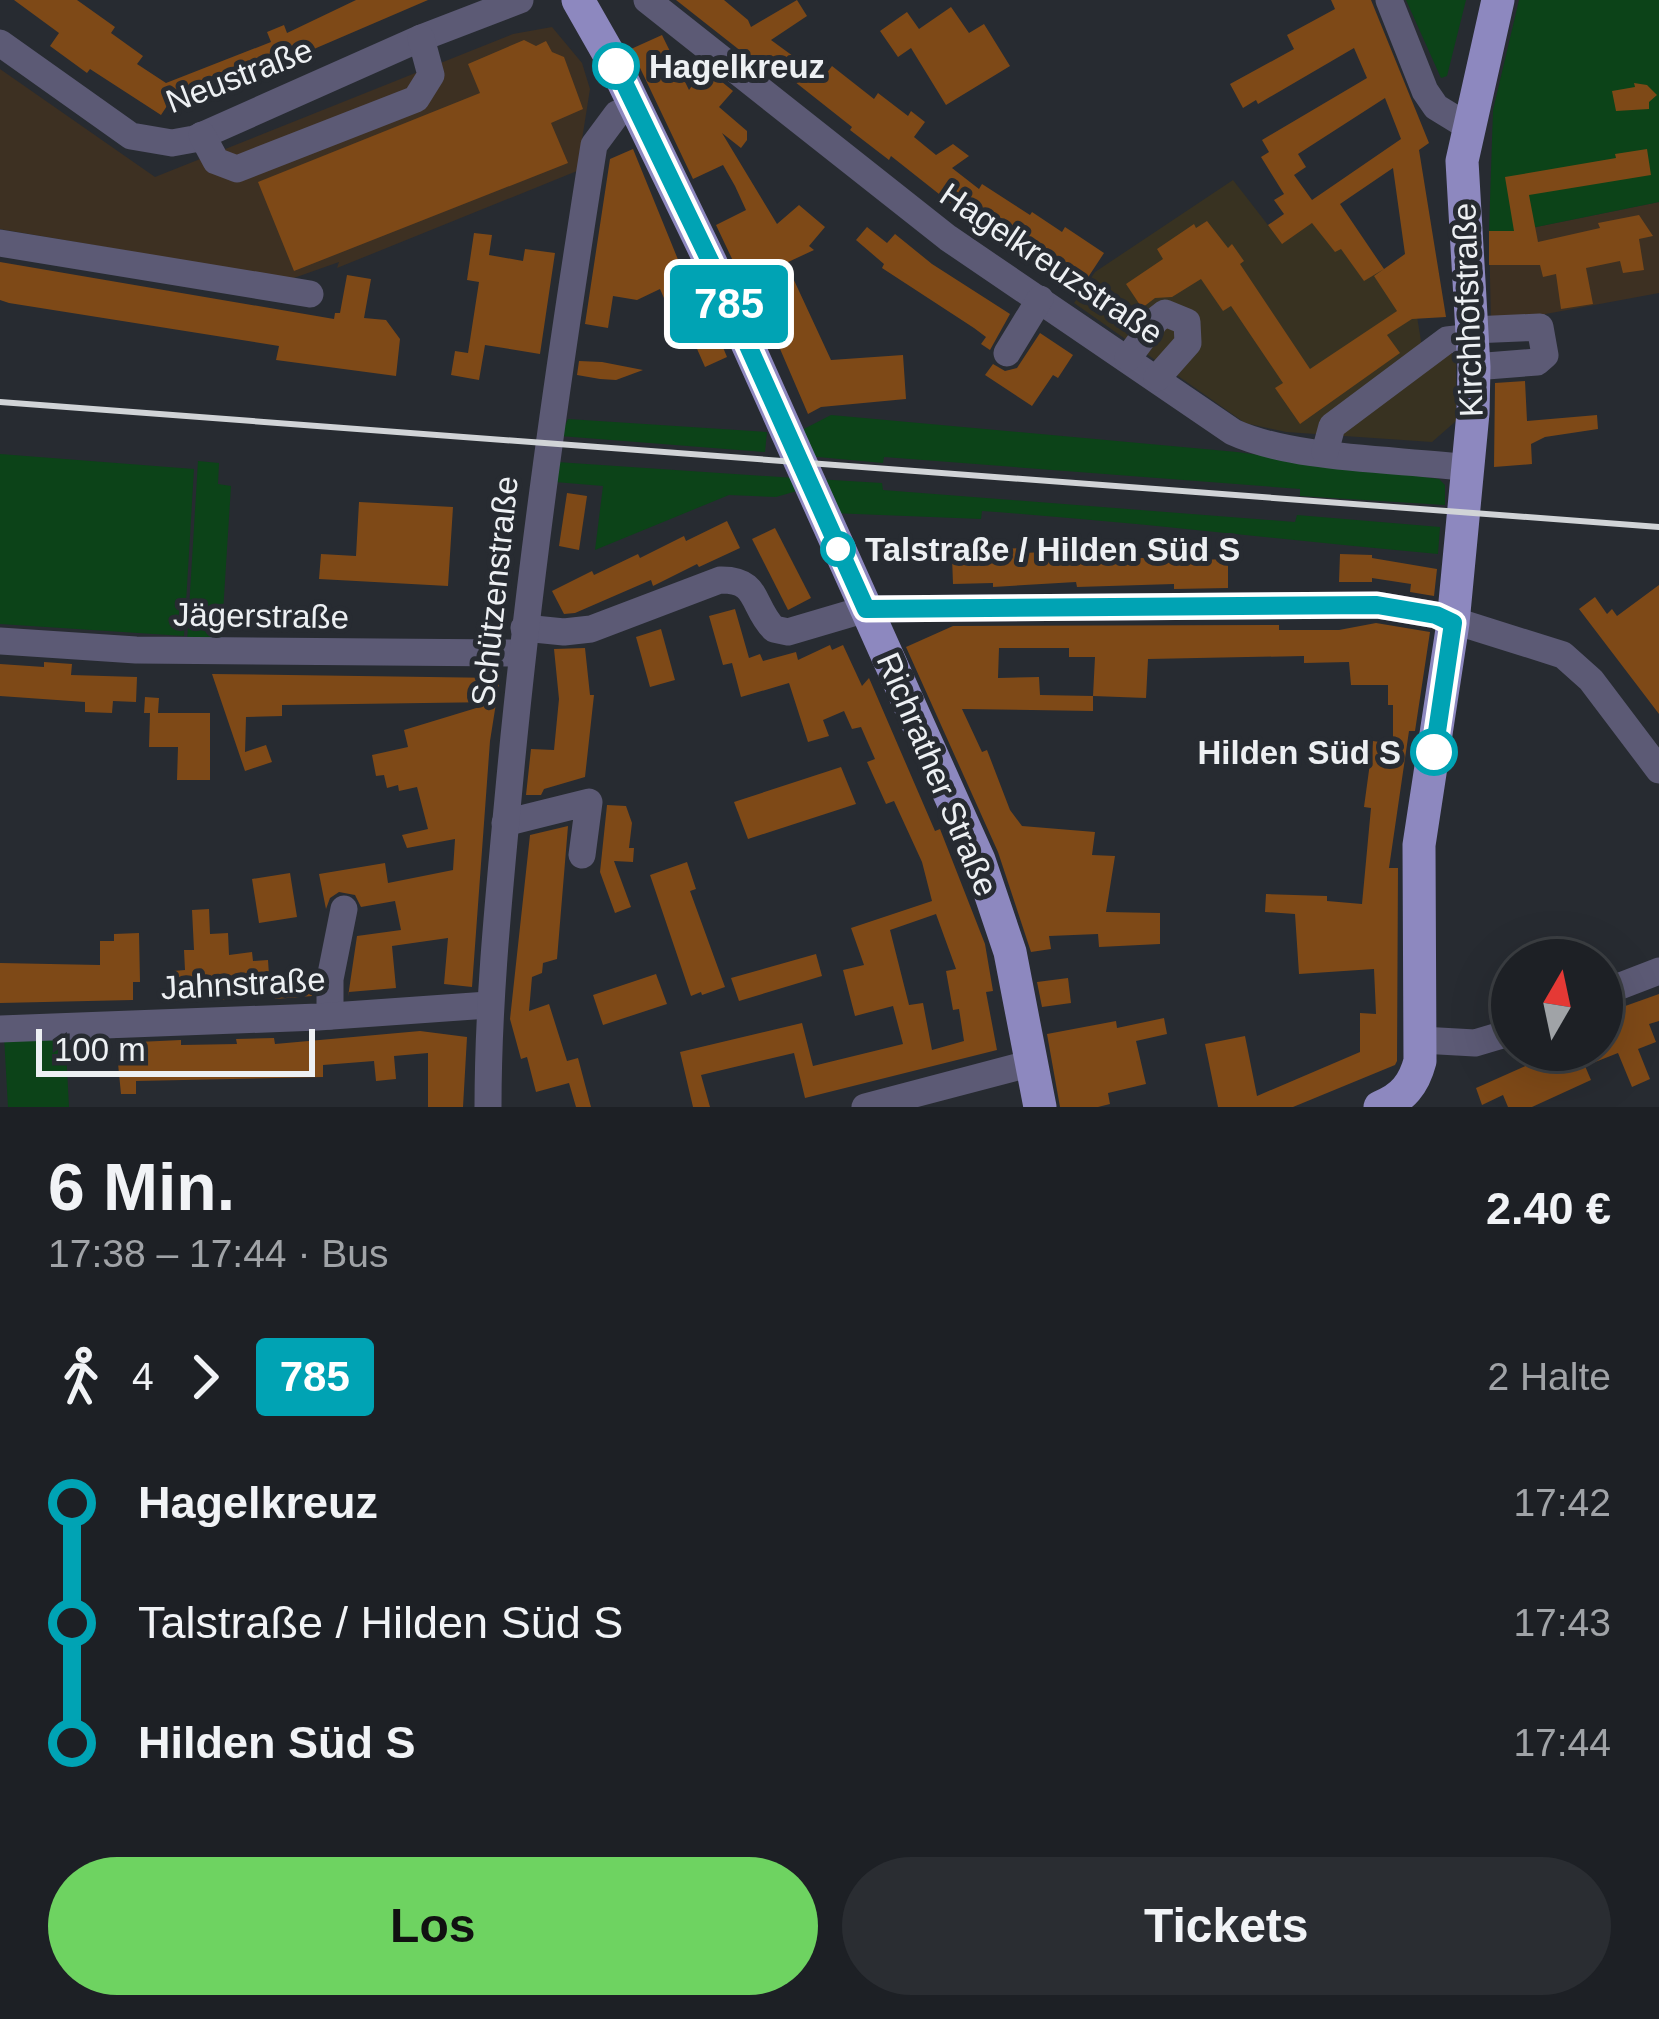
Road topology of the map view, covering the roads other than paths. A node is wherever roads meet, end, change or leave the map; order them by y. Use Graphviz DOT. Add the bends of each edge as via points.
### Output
graph roads {
  1 [pos="520,0"];
  2 [pos="578,0"];
  3 [pos="647,0"];
  4 [pos="1389,0"];
  5 [pos="1498,0"];
  6 [pos="421,38"];
  7 [pos="0,43"];
  8 [pos="636,106"];
  9 [pos="1467,126"];
  10 [pos="202,135"];
  11 [pos="0,243"];
  12 [pos="310,294"];
  13 [pos="1040,298"];
  14 [pos="1473,345"];
  15 [pos="1007,353"];
  16 [pos="1128,358"];
  17 [pos="1157,379"];
  18 [pos="1324,452"];
  19 [pos="1468,468"];
  20 [pos="866,609"];
  21 [pos="1441,619"];
  22 [pos="0,641"];
  23 [pos="522,641"];
  24 [pos="1659,770"];
  25 [pos="505,823"];
  26 [pos="582,855"];
  27 [pos="344,909"];
  28 [pos="1659,971"];
  29 [pos="1623,985"];
  30 [pos="488,1005"];
  31 [pos="330,1016"];
  32 [pos="0,1029"];
  33 [pos="1491,1038"];
  34 [pos="1421,1040"];
  35 [pos="1032,1063"];
  36 [pos="1388,1106"];
  37 [pos="488,1107"];
  38 [pos="865,1107"];
  39 [pos="1040,1107"];
  1 -- 6 [label="street, Neustraße"];
  2 -- 8 [label="main road, Richrather Straße"];
  3 -- 13 [label="street, Hagelkreuzstraße" via="948,238"];
  4 -- 9 [label="street" via="1425,92"];
  5 -- 9 [label="main road, Kirchhofstraße"];
  6 -- 10 [label="street, Neustraße"];
  6 -- 10 [label="street" via="431,75 416,98 237,169 215,161"];
  7 -- 10 [label="street, Neustraße" via="131,136 172,143"];
  8 -- 20 [label="main road, Richrather Straße"];
  8 -- 23 [label="street, Schützenstraße" via="617,114 593,145"];
  9 -- 14 [label="main road, Kirchhofstraße"];
  11 -- 12 [label="street"];
  13 -- 15 [label="street"];
  13 -- 16 [label="street, Hagelkreuzstraße"];
  14 -- 18 [label="street" via="1448,340 1332,426"];
  14 -- 19 [label="main road, Kirchhofstraße"];
  16 -- 17 [label="street, Hagelkreuzstraße"];
  16 -- 17 [label="street" via="1165,313 1187,322 1188,343"];
  17 -- 18 [label="street, Hagelkreuzstraße" via="1251,440"];
  18 -- 19 [label="street, Hagelkreuzstraße"];
  19 -- 21 [label="main road, Kirchhofstraße"];
  20 -- 21 [label="street" via="1377,605"];
  20 -- 23 [label="street, Jägerstraße" via="788,632 774,629 748,585 720,580 591,629"];
  20 -- 35 [label="main road, Richrather Straße" via="979,860 1010,952"];
  21 -- 24 [label="street" via="1563,655"];
  21 -- 34 [label="main road, Kirchhofstraße" via="1418,866"];
  22 -- 23 [label="street, Jägerstraße" via="136,650"];
  23 -- 25 [label="street, Schützenstraße"];
  25 -- 26 [label="street" via="589,802"];
  25 -- 30 [label="street, Schützenstraße"];
  27 -- 31 [label="street"];
  28 -- 29 [label="street"];
  30 -- 31 [label="street, Jahnstraße"];
  30 -- 37 [label="street, Schützenstraße"];
  31 -- 32 [label="street, Jahnstraße"];
  33 -- 34 [label="street"];
  34 -- 36 [label="main road" via="1415,1077"];
  35 -- 38 [label="street"];
  35 -- 39 [label="main road, Richrather Straße"];
}
